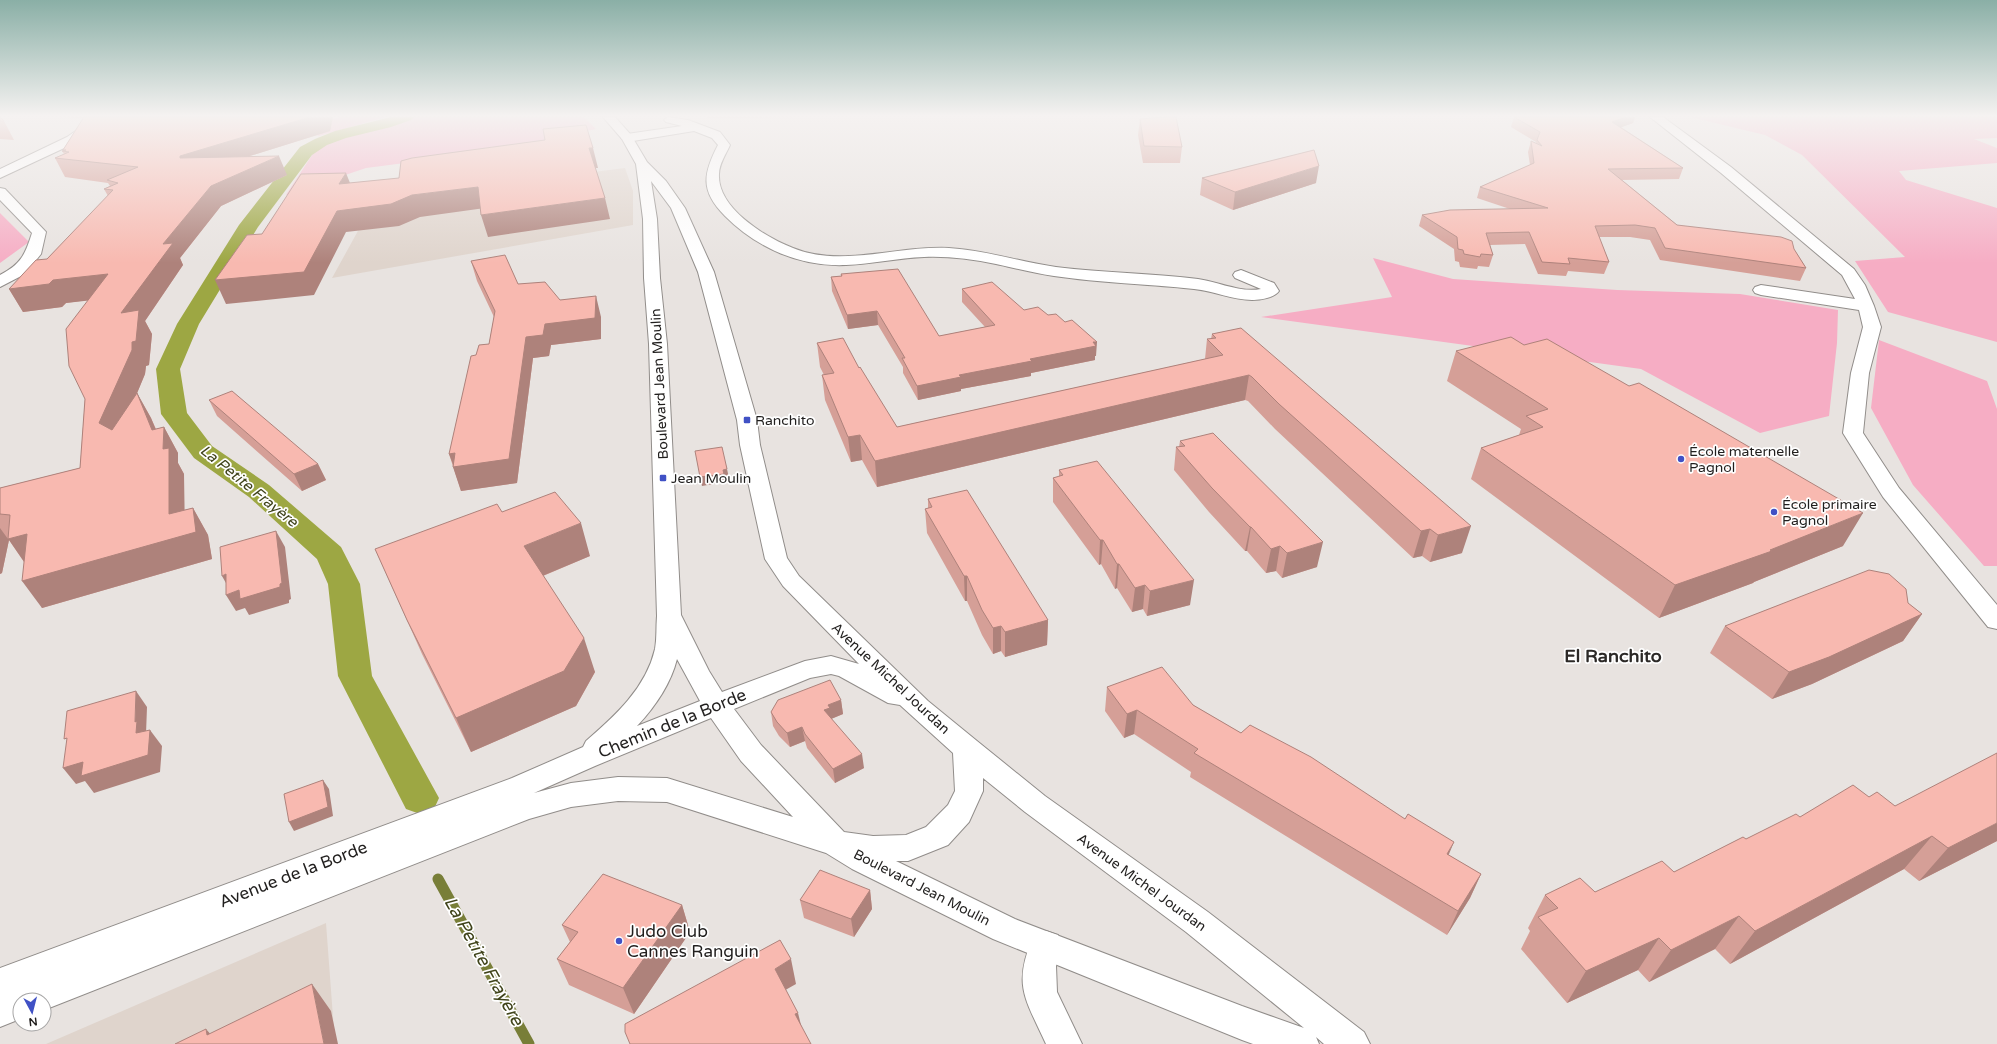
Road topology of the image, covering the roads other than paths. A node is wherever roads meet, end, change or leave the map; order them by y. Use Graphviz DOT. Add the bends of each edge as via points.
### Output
graph roads {
  1 [pos="17,166"];
  2 [pos="642,166"];
  3 [pos="644,166"];
  4 [pos="715,166"];
  5 [pos="1719,166"];
  6 [pos="0,174"];
  7 [pos="0,192"];
  8 [pos="1241,275"];
  9 [pos="0,282"];
  10 [pos="1761,290"];
  11 [pos="1866,306"];
  12 [pos="669,615"];
  13 [pos="1997,621"];
  14 [pos="716,705"];
  15 [pos="919,708"];
  16 [pos="967,749"];
  17 [pos="585,758"];
  18 [pos="836,843"];
  19 [pos="1046,946"];
  20 [pos="0,984"];
  21 [pos="48,992"];
  22 [pos="12,1006"];
  23 [pos="0,1010"];
  24 [pos="1064,1044"];
  25 [pos="1301,1044"];
  26 [pos="1352,1044"];
  1 -- 6 [label="main road"];
  2 -- 12 [label="main road, Boulevard Jean Moulin" via="650,220 658,344"];
  3 -- 15 [label="main road, Avenue Michel Jourdan" via="678,208 706,272 747,420 750,445 776,559 790,581"];
  4 -- 8 [label="main road" via="712,174 716,191 727,212 754,233 789,252 824,260 858,260 935,252 966,254 1054,271 1201,285 1244,295 1262,296 1271,291 1268,286"];
  5 -- 11 [label="main road" via="1848,272"];
  7 -- 9 [label="main road" via="39,232 33,254 19,271"];
  10 -- 11 [label="main road"];
  11 -- 13 [label="main road" via="1872,327 1860,373 1853,434 1890,492"];
  12 -- 14 [label="main road, Boulevard Jean Moulin"];
  12 -- 17 [label="main road, Chemin de la Borde" via="667,649 663,666 653,684 634,712"];
  14 -- 15 [label="main road, Chemin de la Borde" via="805,670 831,665 847,669"];
  14 -- 17 [label="main road, Chemin de la Borde"];
  14 -- 18 [label="main road, Boulevard Jean Moulin" via="751,753"];
  15 -- 16 [label="main road, Avenue Michel Jourdan"];
  16 -- 18 [label="main road" via="969,791 959,813 937,836 908,848 873,849"];
  16 -- 26 [label="main road, Avenue Michel Jourdan" via="1035,804 1197,922"];
  17 -- 20 [label="main road, Avenue de la Borde" via="522,786"];
  18 -- 19 [label="main road, Boulevard Jean Moulin" via="903,881"];
  18 -- 21 [label="main road" via="667,790 618,789 571,795 524,808"];
  19 -- 24 [label="main road" via="1039,966 1040,994"];
  19 -- 25 [label="main road, Boulevard Jean Moulin"];
  22 -- 23 [label="main road"];
}
